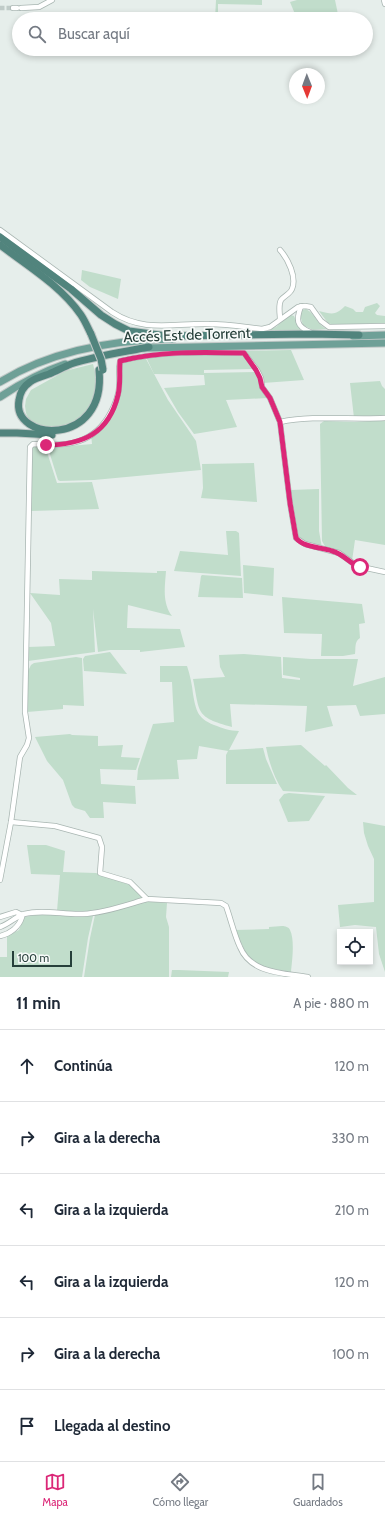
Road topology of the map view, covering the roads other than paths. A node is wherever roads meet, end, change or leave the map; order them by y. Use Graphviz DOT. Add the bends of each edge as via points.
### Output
graph roads {
  1 [pos="52,0"];
  2 [pos="384,0"];
  3 [pos="385,4"];
  4 [pos="17,8"];
  5 [pos="0,230"];
  6 [pos="0,237"];
  7 [pos="0,245"];
  8 [pos="0,250"];
  9 [pos="280,250"];
  10 [pos="301,306"];
  11 [pos="287,313"];
  12 [pos="297,318"];
  13 [pos="280,319"];
  14 [pos="385,326"];
  15 [pos="314,334"];
  16 [pos="89,335"];
  17 [pos="385,335"];
  18 [pos="359,336"];
  19 [pos="385,343"];
  20 [pos="148,347"];
  21 [pos="101,370"];
  22 [pos="0,382"];
  23 [pos="0,397"];
  24 [pos="385,418"];
  25 [pos="280,422"];
  26 [pos="0,433"];
  27 [pos="385,572"];
  28 [pos="12,822"];
  29 [pos="0,880"];
  30 [pos="147,899"];
  31 [pos="22,915"];
  32 [pos="0,917"];
  33 [pos="0,927"];
  34 [pos="0,936"];
  35 [pos="308,977"];
  1 -- 4 [label="street" via="39,7"];
  2 -- 3 [label="street"];
  5 -- 13 [label="street" via="112,312 135,324 210,324 262,329"];
  6 -- 15 [label="highway" via="71,289 101,315 129,331 166,336"];
  7 -- 16 [label="highway" via="65,297 81,315"];
  8 -- 16 [label="highway" via="64,301"];
  9 -- 13 [label="street" via="290,263 293,280 292,288 281,300"];
  10 -- 11 [label="street"];
  10 -- 12 [label="street"];
  10 -- 14 [label="street" via="311,307 320,321 329,327"];
  11 -- 12 [label="street"];
  11 -- 13 [label="street"];
  12 -- 15 [label="street" via="298,324"];
  15 -- 18 [label="highway"];
  16 -- 21 [label="highway, bridge" via="101,359"];
  17 -- 18 [label="main road, Accés Est de Torrent"];
  18 -- 22 [label="main road, Accés Est de Torrent" via="148,339 112,343 49,358"];
  19 -- 20 [label="main road, Accés Est de Torrent"];
  20 -- 21 [label="highway" via="72,364 29,382 20,393 18,401 22,417 30,424 45,430 71,427 87,416 95,405"];
  20 -- 23 [label="main road, Accés Est de Torrent" via="114,351 51,368"];
  21 -- 26 [label="highway" via="103,391 98,406 89,420 73,431 57,435"];
  24 -- 25 [label="street" via="322,418"];
  25 -- 27 [label="street" via="296,538 305,544 339,553 357,566"];
  25 -- 28 [label="street" via="256,370 244,353 171,353 120,361 120,381 113,410 102,426 90,437 63,445 33,444 30,447 25,712 29,738 20,757"];
  28 -- 29 [label="street"];
  28 -- 30 [label="street" via="55,826 99,838 102,847 100,873 130,882"];
  30 -- 31 [label="street" via="95,913 45,912"];
  30 -- 35 [label="street" via="221,903 226,906 241,949 251,963 262,969"];
  31 -- 32 [label="street" via="13,913"];
  31 -- 33 [label="street"];
  31 -- 34 [label="street" via="22,920 14,929"];
}
